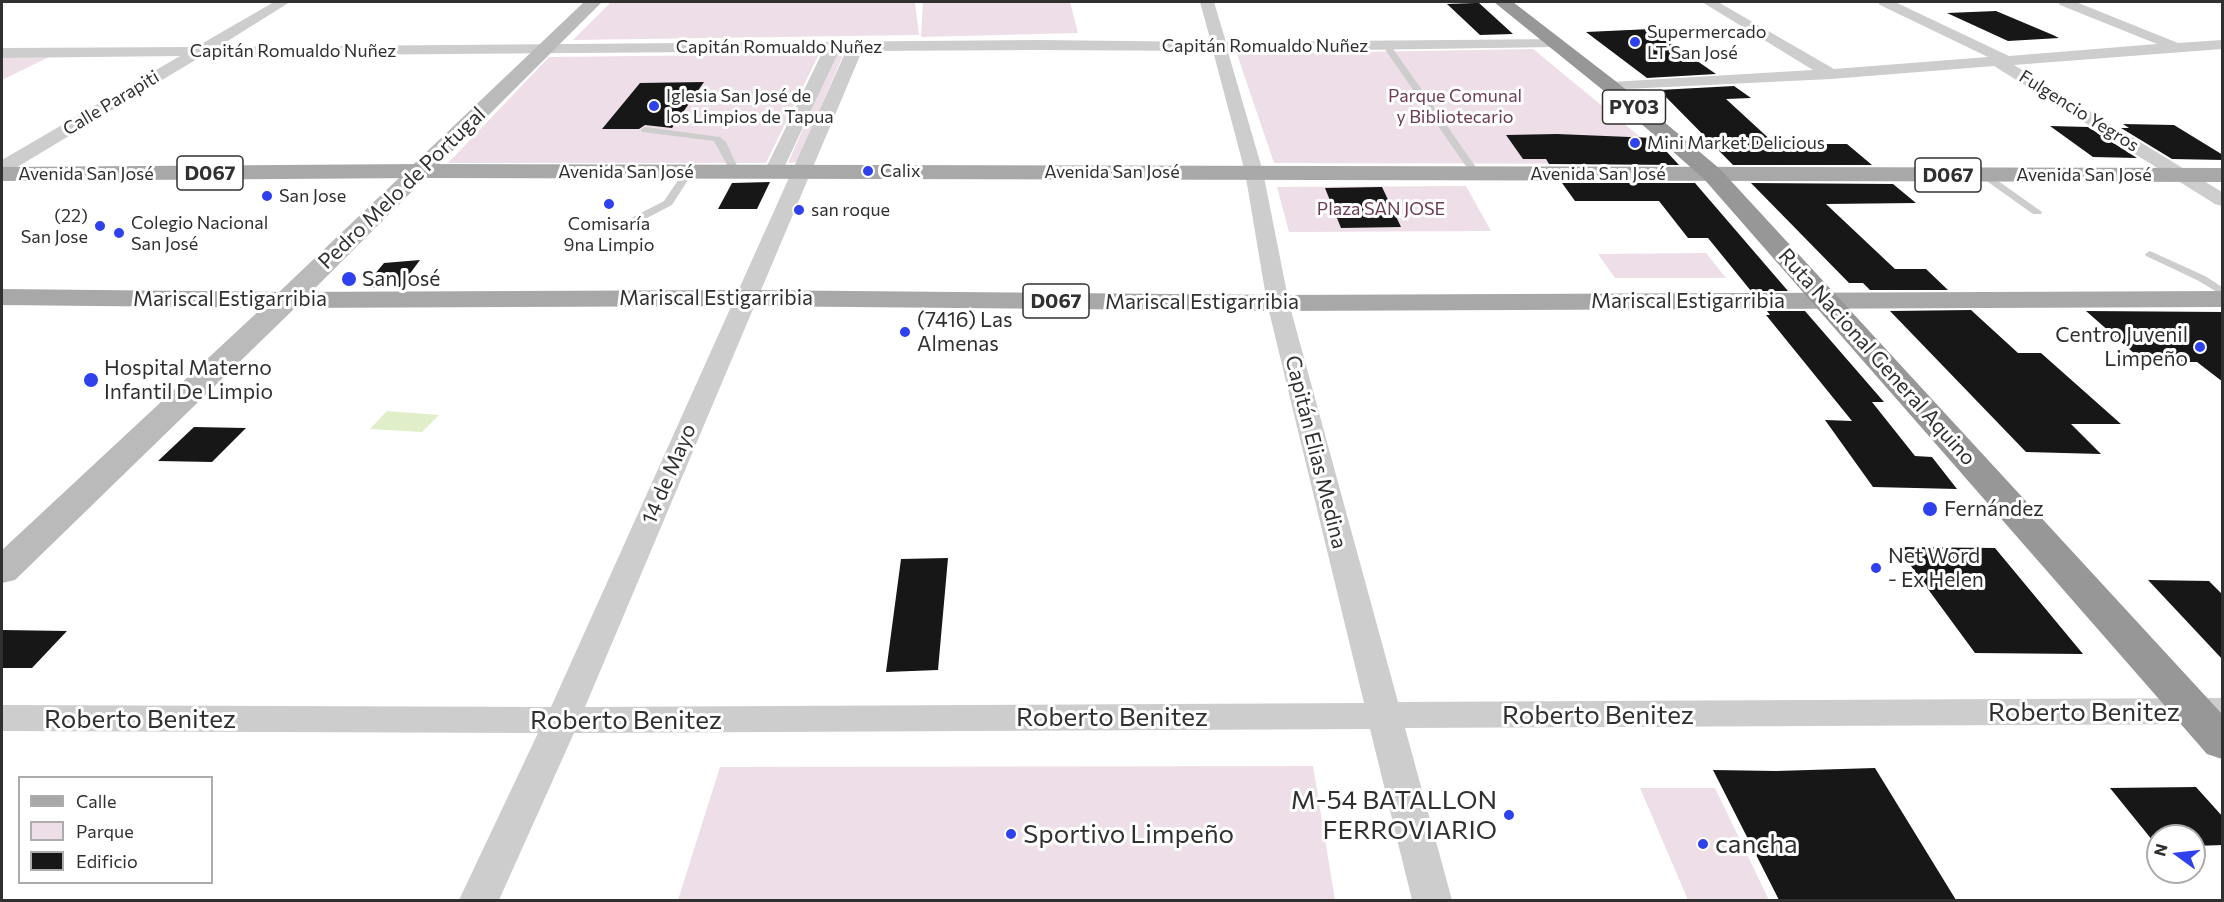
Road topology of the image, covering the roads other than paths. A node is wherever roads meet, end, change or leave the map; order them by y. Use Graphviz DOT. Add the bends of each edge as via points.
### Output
graph roads {
  1 [pos="283,2"];
  2 [pos="593,2"];
  3 [pos="1207,2"];
  4 [pos="1503,2"];
  5 [pos="1709,2"];
  6 [pos="1886,2"];
  7 [pos="2065,2"];
  8 [pos="1556,42"];
  9 [pos="1386,45"];
  10 [pos="2223,45"];
  11 [pos="833,47"];
  12 [pos="856,47"];
  13 [pos="1219,47"];
  14 [pos="2178,48"];
  15 [pos="544,49"];
  16 [pos="198,52"];
  17 [pos="2,53"];
  18 [pos="2001,60"];
  19 [pos="1831,74"];
  20 [pos="1611,87"];
  21 [pos="645,130"];
  22 [pos="2,168"];
  23 [pos="419,171"];
  24 [pos="688,172"];
  25 [pos="735,172"];
  26 [pos="773,172"];
  27 [pos="802,172"];
  28 [pos="1254,172"];
  29 [pos="1475,173"];
  30 [pos="2,174"];
  31 [pos="1712,174"];
  32 [pos="1984,175"];
  33 [pos="2183,175"];
  34 [pos="2223,175"];
  35 [pos="2223,200"];
  36 [pos="2037,212"];
  37 [pos="616,230"];
  38 [pos="2150,254"];
  39 [pos="2223,292"];
  40 [pos="2,297"];
  41 [pos="745,298"];
  42 [pos="2223,299"];
  43 [pos="287,300"];
  44 [pos="1826,300"];
  45 [pos="1278,303"];
  46 [pos="2,571"];
  47 [pos="2209,711"];
  48 [pos="1384,716"];
  49 [pos="2,718"];
  50 [pos="562,720"];
  51 [pos="2223,742"];
  52 [pos="478,900"];
  53 [pos="1431,900"];
  1 -- 16 [label="street, Calle Parapiti"];
  2 -- 15 [label="street, Pedro Melo de Portugal"];
  3 -- 13 [label="street, Capitán Elias Medina"];
  4 -- 8 [label="highway, Ruta Nacional General Aquino / PY03"];
  5 -- 19 [label="street"];
  6 -- 18 [label="street, Fulgencio Yegros"];
  7 -- 14 [label="street"];
  8 -- 9 [label="street, Capitán Romualdo Nuñez"];
  8 -- 20 [label="highway, Ruta Nacional General Aquino / PY03"];
  9 -- 13 [label="street, Capitán Romualdo Nuñez"];
  9 -- 29 [label="lane"];
  10 -- 14 [label="street"];
  11 -- 12 [label="street, Capitán Romualdo Nuñez"];
  11 -- 15 [label="street, Capitán Romualdo Nuñez"];
  11 -- 26 [label="street"];
  12 -- 13 [label="street, Capitán Romualdo Nuñez"];
  12 -- 27 [label="street, 14 de Mayo"];
  13 -- 28 [label="street, Capitán Elias Medina"];
  14 -- 18 [label="street"];
  15 -- 16 [label="street, Capitán Romualdo Nuñez"];
  15 -- 23 [label="street, Pedro Melo de Portugal"];
  16 -- 17 [label="street, Capitán Romualdo Nuñez"];
  16 -- 22 [label="street, Calle Parapiti"];
  18 -- 19 [label="street"];
  18 -- 33 [label="street, Fulgencio Yegros"];
  19 -- 20 [label="street"];
  20 -- 31 [label="highway, Ruta Nacional General Aquino / PY03"];
  21 -- 25 [label="lane" via="717,139"];
  23 -- 24 [label="main road, Avenida San José / D067"];
  23 -- 30 [label="main road, Avenida San José / D067"];
  23 -- 43 [label="street, Pedro Melo de Portugal"];
  24 -- 25 [label="main road, Avenida San José / D067"];
  24 -- 37 [label="lane" via="668,203"];
  25 -- 26 [label="main road, Avenida San José / D067"];
  26 -- 27 [label="main road, Avenida San José / D067"];
  27 -- 28 [label="main road, Avenida San José / D067"];
  27 -- 41 [label="street, 14 de Mayo"];
  28 -- 29 [label="main road, Avenida San José / D067"];
  28 -- 45 [label="street, Capitán Elias Medina"];
  29 -- 31 [label="main road, Avenida San José / D067"];
  31 -- 32 [label="main road, Avenida San José / D067"];
  31 -- 44 [label="highway, Ruta Nacional General Aquino / PY03"];
  32 -- 33 [label="main road, Avenida San José / D067"];
  32 -- 36 [label="lane"];
  33 -- 34 [label="main road, Avenida San José / D067"];
  33 -- 35 [label="street, Fulgencio Yegros"];
  38 -- 39 [label="lane"];
  40 -- 43 [label="main road, Mariscal Estigarribia / D067"];
  41 -- 43 [label="main road, Mariscal Estigarribia / D067"];
  41 -- 45 [label="main road, Mariscal Estigarribia / D067"];
  41 -- 50 [label="street, 14 de Mayo"];
  42 -- 44 [label="main road, Mariscal Estigarribia / D067"];
  43 -- 46 [label="street, Pedro Melo de Portugal"];
  44 -- 45 [label="main road, Mariscal Estigarribia / D067"];
  44 -- 47 [label="highway, Ruta Nacional General Aquino / PY03"];
  45 -- 48 [label="street, Capitán Elias Medina"];
  47 -- 48 [label="street, Roberto Benitez"];
  47 -- 51 [label="highway, Ruta Nacional General Aquino / PY03"];
  48 -- 50 [label="street, Roberto Benitez"];
  48 -- 53 [label="street, Capitán Elias Medina"];
  49 -- 50 [label="street, Roberto Benitez"];
  50 -- 52 [label="street, 14 de Mayo"];
}
